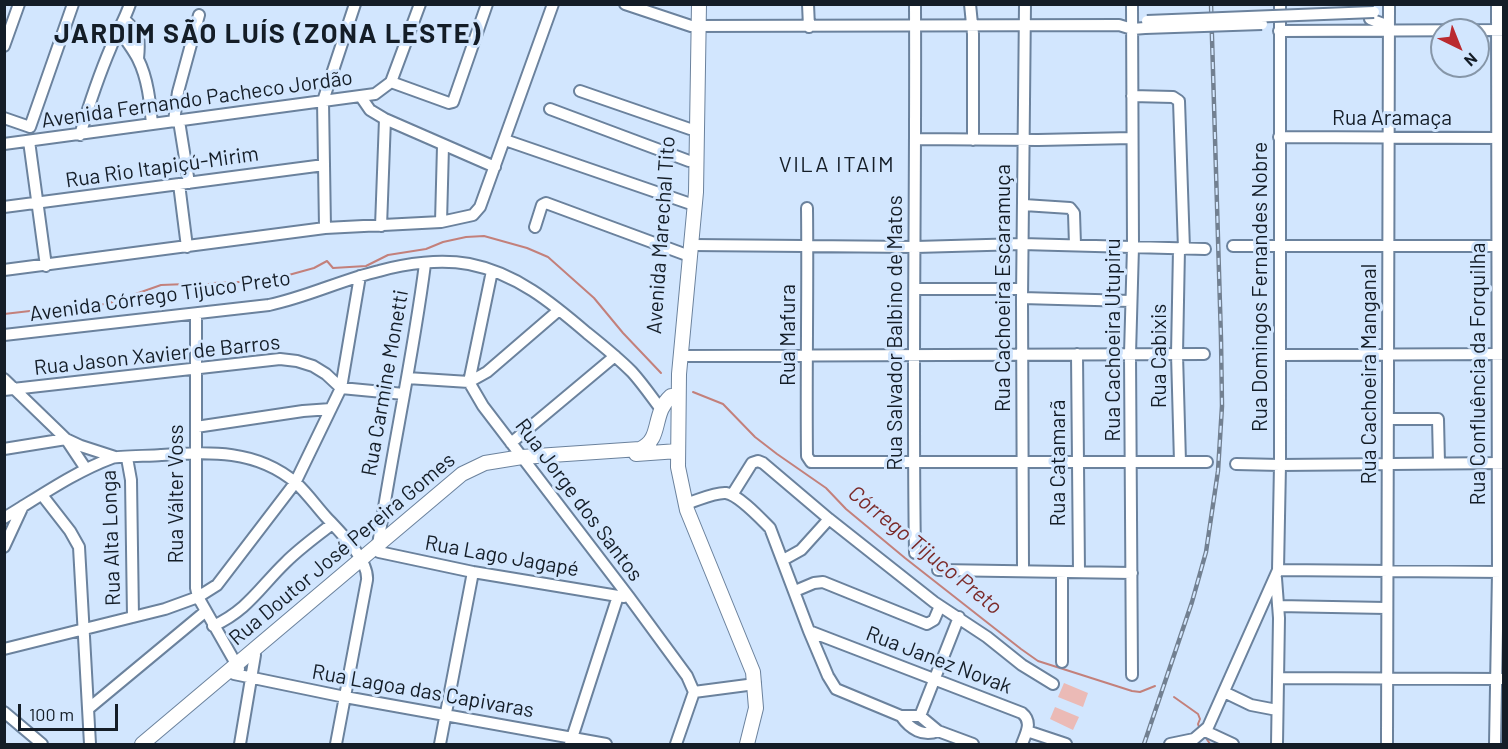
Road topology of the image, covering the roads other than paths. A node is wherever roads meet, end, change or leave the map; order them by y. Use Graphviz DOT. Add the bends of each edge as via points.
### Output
graph roads {
  1 [pos="19,4"];
  2 [pos="73,4"];
  3 [pos="130,4"];
  4 [pos="355,4"];
  5 [pos="420,4"];
  6 [pos="487,4"];
  7 [pos="553,4"];
  8 [pos="625,4"];
  9 [pos="691,4"];
  10 [pos="699,4"];
  11 [pos="808,4"];
  12 [pos="915,4"];
  13 [pos="970,4"];
  14 [pos="1025,4"];
  15 [pos="1132,4"];
  16 [pos="1280,4"];
  17 [pos="1497,4"];
  18 [pos="1389,8"];
  19 [pos="199,15"];
  20 [pos="1372,15"];
  21 [pos="122,25"];
  22 [pos="915,25"];
  23 [pos="972,25"];
  24 [pos="1025,25"];
  25 [pos="1132,25"];
  26 [pos="695,26"];
  27 [pos="809,27"];
  28 [pos="1389,28"];
  29 [pos="1500,30"];
  30 [pos="1280,31"];
  31 [pos="4,46"];
  32 [pos="391,82"];
  33 [pos="580,91"];
  34 [pos="1132,96"];
  35 [pos="361,97"];
  36 [pos="323,101"];
  37 [pos="550,109"];
  38 [pos="4,118"];
  39 [pos="385,119"];
  40 [pos="176,121"];
  41 [pos="152,124"];
  42 [pos="690,129"];
  43 [pos="80,135"];
  44 [pos="1279,137"];
  45 [pos="1132,138"];
  46 [pos="1389,138"];
  47 [pos="1501,138"];
  48 [pos="916,139"];
  49 [pos="505,140"];
  50 [pos="973,140"];
  51 [pos="1024,140"];
  52 [pos="29,141"];
  53 [pos="4,144"];
  54 [pos="443,146"];
  55 [pos="689,161"];
  56 [pos="324,165"];
  57 [pos="495,167"];
  58 [pos="184,184"];
  59 [pos="36,203"];
  60 [pos="688,203"];
  61 [pos="1024,205"];
  62 [pos="4,207"];
  63 [pos="807,208"];
  64 [pos="441,222"];
  65 [pos="381,226"];
  66 [pos="535,227"];
  67 [pos="325,228"];
  68 [pos="1023,244"];
  69 [pos="1075,245"];
  70 [pos="187,246"];
  71 [pos="807,246"];
  72 [pos="1233,246"];
  73 [pos="1389,246"];
  74 [pos="1501,246"];
  75 [pos="916,247"];
  76 [pos="1133,247"];
  77 [pos="1279,247"];
  78 [pos="1182,249"];
  79 [pos="1205,249"];
  80 [pos="688,250"];
  81 [pos="424,264"];
  82 [pos="45,266"];
  83 [pos="4,270"];
  84 [pos="492,271"];
  85 [pos="360,276"];
  86 [pos="915,289"];
  87 [pos="1022,293"];
  88 [pos="1131,301"];
  89 [pos="559,309"];
  90 [pos="196,314"];
  91 [pos="4,335"];
  92 [pos="915,354"];
  93 [pos="1022,354"];
  94 [pos="1077,354"];
  95 [pos="1130,354"];
  96 [pos="1177,354"];
  97 [pos="1204,354"];
  98 [pos="1501,354"];
  99 [pos="808,355"];
  100 [pos="1389,355"];
  101 [pos="615,356"];
  102 [pos="680,356"];
  103 [pos="1280,356"];
  104 [pos="196,367"];
  105 [pos="407,378"];
  106 [pos="4,379"];
  107 [pos="468,382"];
  108 [pos="341,388"];
  109 [pos="9,390"];
  110 [pos="404,394"];
  111 [pos="671,396"];
  112 [pos="660,408"];
  113 [pos="331,410"];
  114 [pos="1389,419"];
  115 [pos="196,427"];
  116 [pos="66,440"];
  117 [pos="651,440"];
  118 [pos="511,443"];
  119 [pos="4,449"];
  120 [pos="671,451"];
  121 [pos="196,453"];
  122 [pos="115,457"];
  123 [pos="127,458"];
  124 [pos="525,460"];
  125 [pos="1022,462"];
  126 [pos="1078,462"];
  127 [pos="1180,462"];
  128 [pos="1207,462"];
  129 [pos="914,463"];
  130 [pos="1439,463"];
  131 [pos="1501,463"];
  132 [pos="1131,464"];
  133 [pos="1236,464"];
  134 [pos="1389,464"];
  135 [pos="1280,465"];
  136 [pos="86,469"];
  137 [pos="295,483"];
  138 [pos="42,495"];
  139 [pos="732,495"];
  140 [pos="685,504"];
  141 [pos="23,506"];
  142 [pos="4,518"];
  143 [pos="829,519"];
  144 [pos="332,524"];
  145 [pos="4,546"];
  146 [pos="378,549"];
  147 [pos="915,554"];
  148 [pos="783,560"];
  149 [pos="363,562"];
  150 [pos="938,570"];
  151 [pos="1388,570"];
  152 [pos="1023,571"];
  153 [pos="473,572"];
  154 [pos="1062,572"];
  155 [pos="1078,572"];
  156 [pos="1501,572"];
  157 [pos="1132,573"];
  158 [pos="1277,574"];
  159 [pos="795,591"];
  160 [pos="198,597"];
  161 [pos="623,597"];
  162 [pos="940,606"];
  163 [pos="1278,606"];
  164 [pos="1386,608"];
  165 [pos="206,611"];
  166 [pos="133,617"];
  167 [pos="959,617"];
  168 [pos="213,626"];
  169 [pos="84,630"];
  170 [pos="808,631"];
  171 [pos="4,649"];
  172 [pos="255,655"];
  173 [pos="1062,662"];
  174 [pos="236,669"];
  175 [pos="1132,675"];
  176 [pos="1278,678"];
  177 [pos="252,679"];
  178 [pos="934,679"];
  179 [pos="1500,679"];
  180 [pos="1386,680"];
  181 [pos="751,684"];
  182 [pos="1053,684"];
  183 [pos="694,692"];
  184 [pos="1224,692"];
  185 [pos="345,697"];
  186 [pos="88,709"];
  187 [pos="1277,710"];
  188 [pos="4,712"];
  189 [pos="445,715"];
  190 [pos="901,716"];
  191 [pos="920,716"];
  192 [pos="938,730"];
  193 [pos="1027,731"];
  194 [pos="1194,738"];
  195 [pos="748,739"];
  196 [pos="571,741"];
  197 [pos="1041,741"];
  198 [pos="42,744"];
  199 [pos="90,744"];
  200 [pos="142,744"];
  201 [pos="149,744"];
  202 [pos="240,744"];
  203 [pos="336,744"];
  204 [pos="440,744"];
  205 [pos="606,744"];
  206 [pos="676,744"];
  207 [pos="973,744"];
  208 [pos="1022,744"];
  209 [pos="1066,744"];
  210 [pos="1170,744"];
  211 [pos="1233,744"];
  212 [pos="1277,744"];
  213 [pos="1387,744"];
  214 [pos="1495,744"];
  1 -- 31 [label="street"];
  2 -- 38 [label="street" via="30,127"];
  3 -- 21 [label="street"];
  4 -- 36 [label="street"];
  5 -- 32 [label="street"];
  6 -- 32 [label="street" via="453,102"];
  7 -- 49 [label="street"];
  8 -- 26 [label="street"];
  9 -- 26 [label="main road, Avenida Marechal Tito"];
  10 -- 26 [label="main road, Avenida Marechal Tito"];
  11 -- 27 [label="street"];
  12 -- 22 [label="street, Rua Salvador Balbino de Matos"];
  13 -- 23 [label="street"];
  14 -- 24 [label="street, Rua Cachoeira Escaramuça"];
  15 -- 25 [label="street, Rua Cachoeira Utupiru"];
  16 -- 30 [label="street, Rua Domingos Fernandes Nobre"];
  17 -- 29 [label="street, Rua Confluência da Forquilha"];
  18 -- 20 [label="street"];
  18 -- 28 [label="street, Rua Cachoeira Manganal"];
  19 -- 40 [label="street" via="178,92"];
  20 -- 25 [label="street, bridge"];
  20 -- 28 [label="street"];
  21 -- 41 [label="street" via="138,33 138,60 148,91"];
  21 -- 43 [label="street" via="111,45"];
  22 -- 23 [label="street"];
  22 -- 27 [label="street"];
  22 -- 48 [label="street, Rua Salvador Balbino de Matos"];
  23 -- 24 [label="street"];
  23 -- 50 [label="street"];
  24 -- 25 [label="street"];
  24 -- 51 [label="street, Rua Cachoeira Escaramuça"];
  25 -- 34 [label="street, Rua Cachoeira Utupiru"];
  26 -- 27 [label="street"];
  26 -- 42 [label="main road, Avenida Marechal Tito"];
  26 -- 80 [label="main road, Avenida Marechal Tito" via="696,192"];
  28 -- 29 [label="street"];
  28 -- 30 [label="street"];
  28 -- 46 [label="street, Rua Cachoeira Manganal"];
  29 -- 47 [label="street, Rua Confluência da Forquilha"];
  30 -- 44 [label="street, Rua Domingos Fernandes Nobre"];
  32 -- 35 [label="street, Avenida Fernando Pacheco Jordão" via="375,94"];
  33 -- 42 [label="street"];
  34 -- 45 [label="street, Rua Cachoeira Utupiru"];
  34 -- 78 [label="street, Rua Cabixis" via="1173,97 1179,101"];
  35 -- 36 [label="street, Avenida Fernando Pacheco Jordão"];
  35 -- 39 [label="street" via="370,110"];
  36 -- 40 [label="street, Avenida Fernando Pacheco Jordão"];
  36 -- 56 [label="street"];
  37 -- 55 [label="street"];
  39 -- 54 [label="street"];
  39 -- 65 [label="street"];
  40 -- 41 [label="street, Avenida Fernando Pacheco Jordão"];
  40 -- 58 [label="street"];
  41 -- 43 [label="street, Avenida Fernando Pacheco Jordão"];
  42 -- 55 [label="main road, Avenida Marechal Tito"];
  43 -- 52 [label="street, Avenida Fernando Pacheco Jordão"];
  44 -- 46 [label="street, Rua Aramaça"];
  44 -- 77 [label="street, Rua Domingos Fernandes Nobre"];
  45 -- 51 [label="street"];
  45 -- 76 [label="street, Rua Cachoeira Utupiru"];
  46 -- 47 [label="street, Rua Aramaça"];
  46 -- 73 [label="street, Rua Cachoeira Manganal"];
  47 -- 74 [label="street, Rua Confluência da Forquilha"];
  48 -- 50 [label="street"];
  48 -- 75 [label="street, Rua Salvador Balbino de Matos"];
  49 -- 57 [label="street"];
  49 -- 60 [label="street"];
  50 -- 51 [label="street"];
  51 -- 61 [label="street, Rua Cachoeira Escaramuça"];
  52 -- 53 [label="street, Avenida Fernando Pacheco Jordão"];
  52 -- 59 [label="street"];
  54 -- 57 [label="street"];
  54 -- 64 [label="street"];
  55 -- 60 [label="main road, Avenida Marechal Tito"];
  56 -- 58 [label="street, Rua Rio Itapiçú-Mirim"];
  56 -- 67 [label="street"];
  57 -- 64 [label="street" via="479,211"];
  58 -- 59 [label="street, Rua Rio Itapiçú-Mirim"];
  58 -- 70 [label="street"];
  59 -- 62 [label="street, Rua Rio Itapiçú-Mirim"];
  59 -- 82 [label="street"];
  60 -- 80 [label="main road, Avenida Marechal Tito"];
  61 -- 68 [label="street, Rua Cachoeira Escaramuça"];
  61 -- 69 [label="street" via="1070,208 1074,213"];
  63 -- 71 [label="street, Rua Mafura"];
  64 -- 65 [label="street"];
  65 -- 67 [label="street"];
  66 -- 80 [label="street" via="546,203"];
  67 -- 70 [label="street"];
  68 -- 69 [label="street"];
  68 -- 75 [label="street"];
  68 -- 87 [label="street, Rua Cachoeira Escaramuça"];
  69 -- 76 [label="street"];
  70 -- 82 [label="street"];
  71 -- 75 [label="street"];
  71 -- 80 [label="street"];
  71 -- 99 [label="street, Rua Mafura"];
  72 -- 77 [label="street"];
  73 -- 74 [label="street"];
  73 -- 77 [label="street"];
  73 -- 100 [label="street, Rua Cachoeira Manganal"];
  74 -- 98 [label="street, Rua Confluência da Forquilha"];
  75 -- 86 [label="street, Rua Salvador Balbino de Matos"];
  76 -- 78 [label="street"];
  76 -- 88 [label="street, Rua Cachoeira Utupiru"];
  77 -- 103 [label="street, Rua Domingos Fernandes Nobre"];
  78 -- 79 [label="street"];
  78 -- 96 [label="street, Rua Cabixis"];
  80 -- 102 [label="main road, Avenida Marechal Tito"];
  80 -- 111 [label="main road, Avenida Marechal Tito"];
  81 -- 84 [label="street, Avenida Córrego Tijuco Preto" via="470,264"];
  81 -- 85 [label="street, Avenida Córrego Tijuco Preto"];
  81 -- 105 [label="street, Rua Carmine Monetti"];
  82 -- 83 [label="street"];
  84 -- 89 [label="street, Avenida Córrego Tijuco Preto" via="529,288"];
  84 -- 107 [label="street"];
  85 -- 90 [label="street, Avenida Córrego Tijuco Preto" via="291,301"];
  85 -- 108 [label="street"];
  86 -- 87 [label="street"];
  86 -- 92 [label="street, Rua Salvador Balbino de Matos"];
  87 -- 88 [label="street"];
  87 -- 93 [label="street, Rua Cachoeira Escaramuça"];
  88 -- 95 [label="street, Rua Cachoeira Utupiru"];
  89 -- 101 [label="street, Avenida Córrego Tijuco Preto"];
  89 -- 107 [label="street" via="487,372"];
  90 -- 91 [label="street, Avenida Córrego Tijuco Preto"];
  90 -- 104 [label="street, Rua Válter Voss"];
  92 -- 93 [label="street"];
  92 -- 99 [label="street"];
  92 -- 129 [label="street, Rua Salvador Balbino de Matos"];
  93 -- 94 [label="street"];
  93 -- 125 [label="street, Rua Cachoeira Escaramuça"];
  94 -- 95 [label="street"];
  94 -- 126 [label="street, Rua Catamarã"];
  95 -- 96 [label="street"];
  95 -- 132 [label="street, Rua Cachoeira Utupiru"];
  96 -- 97 [label="street"];
  96 -- 127 [label="street, Rua Cabixis"];
  98 -- 100 [label="street"];
  98 -- 131 [label="street, Rua Confluência da Forquilha"];
  99 -- 102 [label="street"];
  99 -- 129 [label="street, Rua Mafura" via="807,456 811,462"];
  100 -- 103 [label="street"];
  100 -- 114 [label="street, Rua Cachoeira Manganal"];
  101 -- 112 [label="street, Avenida Córrego Tijuco Preto"];
  101 -- 118 [label="street"];
  102 -- 120 [label="main road, Avenida Marechal Tito"];
  103 -- 135 [label="street, Rua Domingos Fernandes Nobre"];
  104 -- 108 [label="street, Rua Jason Xavier de Barros" via="280,359 297,361 313,366"];
  104 -- 109 [label="street, Rua Jason Xavier de Barros"];
  104 -- 115 [label="street, Rua Válter Voss"];
  105 -- 107 [label="street"];
  105 -- 110 [label="street, Rua Carmine Monetti"];
  106 -- 109 [label="street"];
  107 -- 118 [label="street, Rua Jorge dos Santos"];
  108 -- 110 [label="street"];
  108 -- 113 [label="street"];
  109 -- 116 [label="street"];
  110 -- 146 [label="street, Rua Carmine Monetti"];
  111 -- 112 [label="main road"];
  111 -- 120 [label="main road, Avenida Marechal Tito"];
  112 -- 117 [label="main road"];
  113 -- 115 [label="street"];
  113 -- 137 [label="street"];
  114 -- 130 [label="street" via="1438,419"];
  114 -- 134 [label="street, Rua Cachoeira Manganal"];
  115 -- 121 [label="street, Rua Válter Voss"];
  116 -- 119 [label="street"];
  116 -- 122 [label="street"];
  116 -- 136 [label="street"];
  117 -- 120 [label="main road" via="656,447"];
  117 -- 124 [label="main road, Rua Doutor José Pereira Gomes" via="640,448"];
  118 -- 124 [label="street, Rua Jorge dos Santos"];
  120 -- 124 [label="main road, Rua Doutor José Pereira Gomes"];
  120 -- 140 [label="main road, Avenida Marechal Tito"];
  121 -- 123 [label="street"];
  121 -- 137 [label="street" via="231,453 248,458"];
  121 -- 160 [label="street, Rua Válter Voss"];
  122 -- 123 [label="street"];
  122 -- 136 [label="street"];
  123 -- 166 [label="street, Rua Alta Longa" via="131,480"];
  124 -- 146 [label="main road, Rua Doutor José Pereira Gomes" via="467,478"];
  124 -- 161 [label="street, Rua Jorge dos Santos"];
  125 -- 126 [label="street"];
  125 -- 129 [label="street"];
  125 -- 152 [label="street, Rua Cachoeira Escaramuça"];
  126 -- 132 [label="street"];
  126 -- 155 [label="street, Rua Catamarã"];
  127 -- 128 [label="street"];
  127 -- 132 [label="street"];
  129 -- 147 [label="street, Rua Salvador Balbino de Matos"];
  130 -- 131 [label="street"];
  130 -- 134 [label="street"];
  131 -- 156 [label="street, Rua Confluência da Forquilha"];
  132 -- 157 [label="street, Rua Cachoeira Utupiru"];
  133 -- 135 [label="street"];
  134 -- 135 [label="street"];
  134 -- 151 [label="street, Rua Cachoeira Manganal"];
  135 -- 158 [label="street, Rua Domingos Fernandes Nobre"];
  136 -- 138 [label="street"];
  137 -- 144 [label="street"];
  137 -- 160 [label="street" via="217,585"];
  138 -- 141 [label="street"];
  138 -- 169 [label="street" via="79,547"];
  139 -- 140 [label="street" via="721,494"];
  139 -- 143 [label="street" via="748,467 758,461"];
  139 -- 148 [label="street" via="770,528"];
  140 -- 181 [label="main road, Avenida Marechal Tito" via="744,653"];
  141 -- 142 [label="street"];
  141 -- 145 [label="street"];
  143 -- 148 [label="street" via="801,550"];
  143 -- 162 [label="street"];
  144 -- 149 [label="street"];
  144 -- 168 [label="street" via="285,562 245,607"];
  146 -- 149 [label="main road, Rua Doutor José Pereira Gomes"];
  146 -- 153 [label="street, Rua Lago Jagapé"];
  148 -- 159 [label="street"];
  149 -- 172 [label="main road, Rua Doutor José Pereira Gomes"];
  149 -- 174 [label="main road, Rua Doutor José Pereira Gomes"];
  149 -- 185 [label="street" via="367,580"];
  150 -- 152 [label="street"];
  151 -- 156 [label="street"];
  151 -- 158 [label="street"];
  151 -- 164 [label="street, Rua Cachoeira Manganal"];
  152 -- 154 [label="street"];
  153 -- 161 [label="street, Rua Lago Jagapé"];
  153 -- 189 [label="street"];
  154 -- 155 [label="street"];
  154 -- 173 [label="street"];
  155 -- 157 [label="street"];
  156 -- 179 [label="street, Rua Confluência da Forquilha"];
  157 -- 175 [label="street, Rua Cachoeira Utupiru"];
  158 -- 163 [label="street, Rua Domingos Fernandes Nobre"];
  158 -- 184 [label="street"];
  159 -- 162 [label="street" via="823,582 927,624 934,620"];
  159 -- 170 [label="street"];
  160 -- 165 [label="street, Rua Válter Voss"];
  160 -- 166 [label="street"];
  161 -- 183 [label="street, Rua Jorge dos Santos" via="687,676"];
  161 -- 196 [label="street"];
  162 -- 167 [label="street"];
  163 -- 164 [label="street"];
  163 -- 176 [label="street, Rua Domingos Fernandes Nobre"];
  164 -- 180 [label="street, Rua Cachoeira Manganal"];
  165 -- 168 [label="street, Rua Válter Voss"];
  165 -- 186 [label="street"];
  166 -- 169 [label="street"];
  167 -- 178 [label="street"];
  167 -- 182 [label="street"];
  168 -- 174 [label="street, Rua Válter Voss"];
  169 -- 171 [label="street"];
  169 -- 186 [label="street"];
  170 -- 178 [label="street, Rua Janez Novak"];
  170 -- 190 [label="street" via="836,689"];
  172 -- 174 [label="main road, Rua Doutor José Pereira Gomes"];
  172 -- 177 [label="street"];
  174 -- 177 [label="street, Rua Lagoa das Capivaras"];
  174 -- 200 [label="main road, Rua Doutor José Pereira Gomes"];
  174 -- 201 [label="main road, Rua Doutor José Pereira Gomes"];
  176 -- 180 [label="street"];
  176 -- 187 [label="street, Rua Domingos Fernandes Nobre"];
  177 -- 185 [label="street, Rua Lagoa das Capivaras"];
  177 -- 202 [label="street"];
  178 -- 191 [label="street"];
  178 -- 193 [label="street, Rua Janez Novak" via="1022,713 1028,721"];
  179 -- 180 [label="street"];
  179 -- 214 [label="street, Rua Confluência da Forquilha"];
  180 -- 213 [label="street, Rua Cachoeira Manganal"];
  181 -- 183 [label="street"];
  181 -- 195 [label="main road, Avenida Marechal Tito"];
  183 -- 206 [label="street"];
  184 -- 187 [label="street" via="1251,705"];
  184 -- 194 [label="street" via="1211,723"];
  185 -- 189 [label="street, Rua Lagoa das Capivaras"];
  185 -- 203 [label="street"];
  186 -- 199 [label="street"];
  187 -- 212 [label="street, Rua Domingos Fernandes Nobre"];
  188 -- 198 [label="street"];
  189 -- 196 [label="street, Rua Lagoa das Capivaras"];
  189 -- 204 [label="street"];
  190 -- 191 [label="street"];
  190 -- 192 [label="street" via="920,732 931,734"];
  191 -- 192 [label="street"];
  192 -- 207 [label="street"];
  193 -- 197 [label="street"];
  193 -- 208 [label="street"];
  194 -- 210 [label="street"];
  194 -- 211 [label="street"];
  196 -- 205 [label="street, Rua Lagoa das Capivaras"];
  197 -- 209 [label="street"];
}
